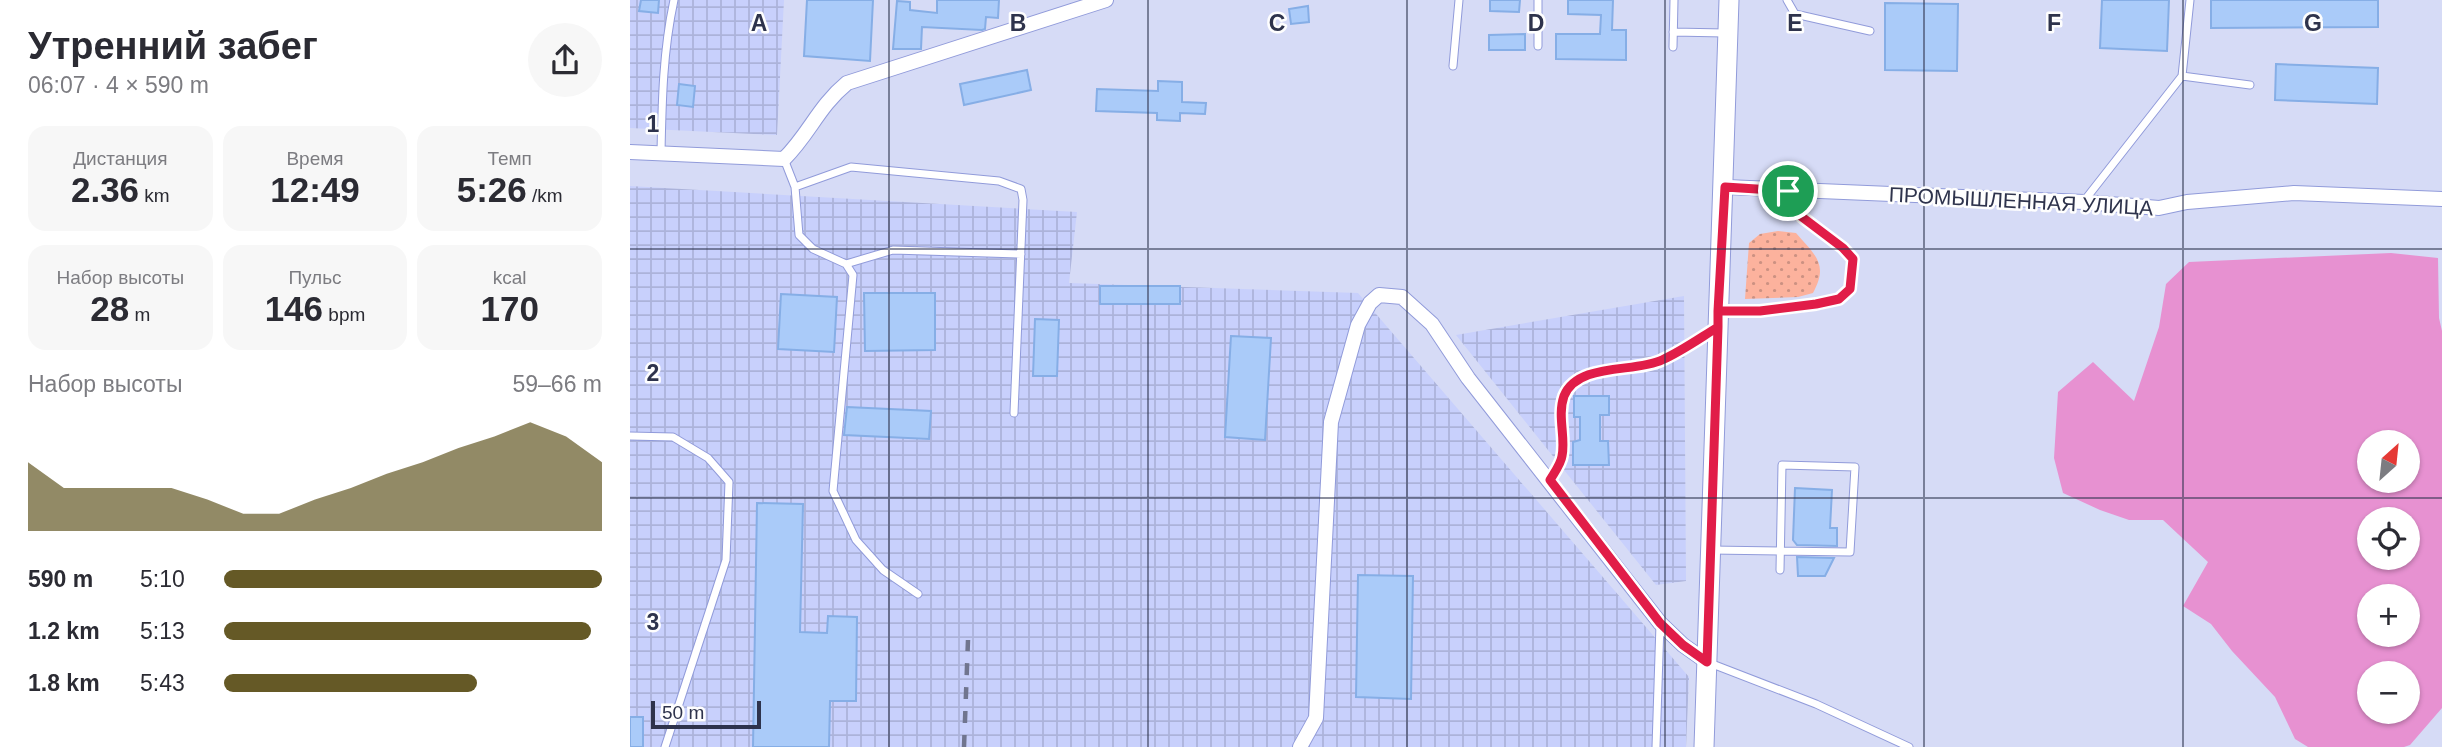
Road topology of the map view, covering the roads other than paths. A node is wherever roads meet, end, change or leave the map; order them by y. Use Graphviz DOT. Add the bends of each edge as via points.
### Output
graph roads {
  1 [pos="674,0"];
  2 [pos="1106,0"];
  3 [pos="1459,0"];
  4 [pos="1538,0"];
  5 [pos="1674,0"];
  6 [pos="1729,0"];
  7 [pos="1787,0"];
  8 [pos="2190,0"];
  9 [pos="1673,32"];
  10 [pos="1870,32"];
  11 [pos="1728,33"];
  12 [pos="1538,46"];
  13 [pos="1673,47"];
  14 [pos="1453,66"];
  15 [pos="2182,76"];
  16 [pos="2250,85"];
  17 [pos="630,152"];
  18 [pos="662,154"];
  19 [pos="784,159"];
  20 [pos="795,187"];
  21 [pos="1725,187"];
  22 [pos="1788,191"];
  23 [pos="2442,199"];
  24 [pos="2084,202"];
  25 [pos="1021,254"];
  26 [pos="846,264"];
  27 [pos="1718,319"];
  28 [pos="1014,413"];
  29 [pos="630,436"];
  30 [pos="1550,480"];
  31 [pos="1710,550"];
  32 [pos="1780,551"];
  33 [pos="1780,570"];
  34 [pos="919,594"];
  35 [pos="1660,623"];
  36 [pos="1707,662"];
  37 [pos="665,747"];
  38 [pos="1300,747"];
  39 [pos="1656,747"];
  40 [pos="1704,747"];
  41 [pos="1909,747"];
  1 -- 18 [label="lane" via="663,82"];
  2 -- 19 [label="street" via="847,83 830,97 802,141"];
  3 -- 14 [label="lane"];
  4 -- 12 [label="lane"];
  5 -- 9 [label="lane"];
  6 -- 11 [label="main road"];
  7 -- 10 [label="lane" via="1795,14"];
  8 -- 15 [label="lane"];
  9 -- 11 [label="lane"];
  9 -- 13 [label="lane"];
  11 -- 21 [label="main road"];
  15 -- 16 [label="lane"];
  15 -- 24 [label="lane"];
  17 -- 18 [label="street"];
  18 -- 19 [label="street"];
  19 -- 20 [label="lane"];
  20 -- 25 [label="lane" via="851,167 999,181 1021,189"];
  20 -- 26 [label="lane" via="799,235 813,249"];
  21 -- 22 [label="street, ПРОМЫШЛЕННАЯ УЛИЦА"];
  21 -- 27 [label="main road"];
  22 -- 24 [label="street, ПРОМЫШЛЕННАЯ УЛИЦА"];
  22 -- 27 [label="lane" via="1802,217 1853,259 1850,289 1839,299"];
  23 -- 24 [label="street, ПРОМЫШЛЕННАЯ УЛИЦА" via="2294,193 2159,208"];
  25 -- 26 [label="lane" via="894,250"];
  25 -- 28 [label="lane"];
  26 -- 34 [label="lane" via="853,275 833,491 856,540 883,570"];
  27 -- 30 [label="lane" via="1662,361 1600,371 1576,382 1564,396 1562,457"];
  27 -- 31 [label="main road"];
  29 -- 37 [label="lane" via="673,437 708,458 729,482 726,560"];
  30 -- 35 [label="street"];
  30 -- 38 [label="street" via="1468,378 1432,324 1402,297 1379,295 1370,303 1358,325 1331,422 1316,718"];
  31 -- 32 [label="lane"];
  31 -- 36 [label="main road"];
  32 -- 32 [label="lane" via="1850,552 1855,467 1782,465"];
  32 -- 33 [label="lane"];
  35 -- 36 [label="street"];
  35 -- 39 [label="lane"];
  36 -- 40 [label="main road"];
  36 -- 41 [label="lane"];
}
